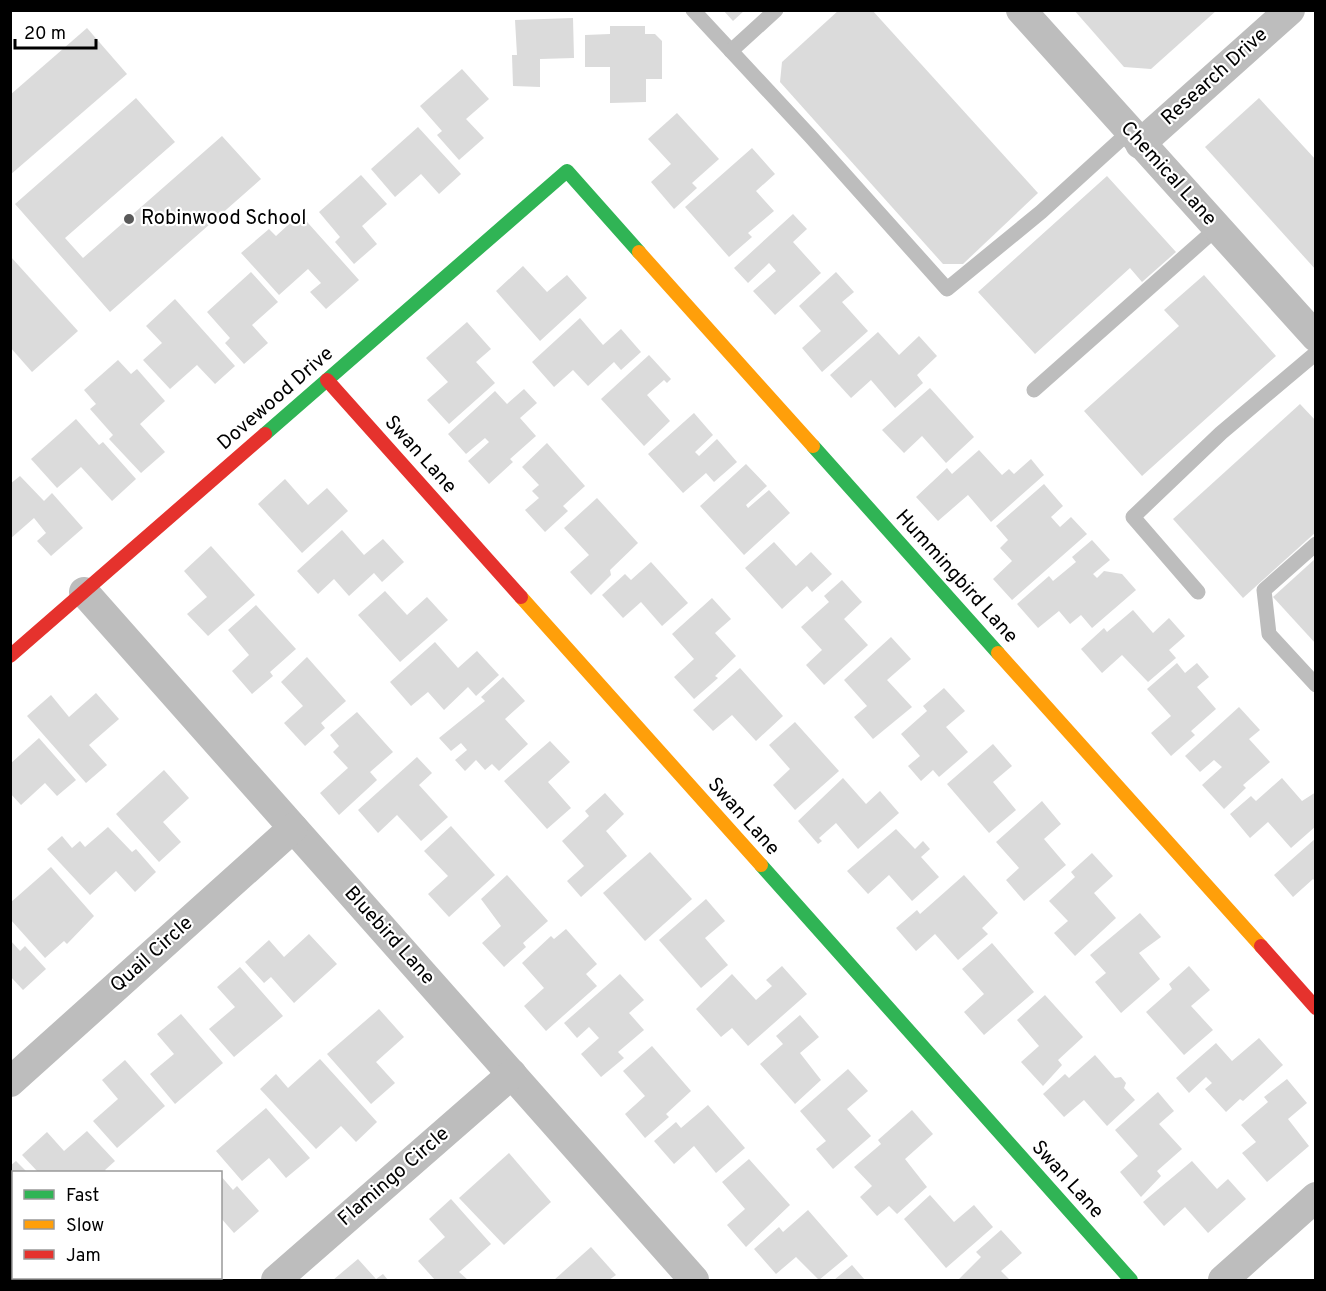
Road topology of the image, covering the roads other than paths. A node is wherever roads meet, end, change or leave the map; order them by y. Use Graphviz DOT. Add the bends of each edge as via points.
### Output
graph roads {
  1 [pos="693,10"];
  2 [pos="776,10"];
  3 [pos="1021,10"];
  4 [pos="1290,10"];
  5 [pos="731,51"];
  6 [pos="1135,138"];
  7 [pos="567,171"];
  8 [pos="1217,228"];
  9 [pos="1316,337"];
  10 [pos="1316,353"];
  11 [pos="327,380"];
  12 [pos="1034,390"];
  13 [pos="1316,544"];
  14 [pos="84,592"];
  15 [pos="1198,592"];
  16 [pos="10,656"];
  17 [pos="1316,685"];
  18 [pos="293,828"];
  19 [pos="1316,1008"];
  20 [pos="512,1074"];
  21 [pos="10,1082"];
  22 [pos="1316,1197"];
  23 [pos="276,1281"];
  24 [pos="694,1281"];
  25 [pos="1131,1281"];
  26 [pos="1223,1281"];
  1 -- 5 [label="lane"];
  2 -- 5 [label="lane"];
  3 -- 6 [label="street, Chemical Lane"];
  4 -- 6 [label="street, Research Drive"];
  5 -- 6 [label="lane" via="947,289"];
  6 -- 8 [label="street, Chemical Lane"];
  7 -- 11 [label="street, Dovewood Drive"];
  7 -- 19 [label="street, Hummingbird Lane"];
  8 -- 9 [label="street, Chemical Lane"];
  8 -- 12 [label="lane"];
  10 -- 15 [label="lane" via="1221,433 1133,517"];
  11 -- 14 [label="street, Dovewood Drive"];
  11 -- 25 [label="street, Swan Lane"];
  13 -- 17 [label="lane" via="1264,590 1269,634"];
  14 -- 16 [label="street, Dovewood Drive"];
  14 -- 18 [label="street, Bluebird Lane"];
  18 -- 20 [label="street, Bluebird Lane"];
  18 -- 21 [label="street, Quail Circle"];
  20 -- 23 [label="street, Flamingo Circle"];
  20 -- 24 [label="street, Bluebird Lane"];
  22 -- 26 [label="street"];
}
